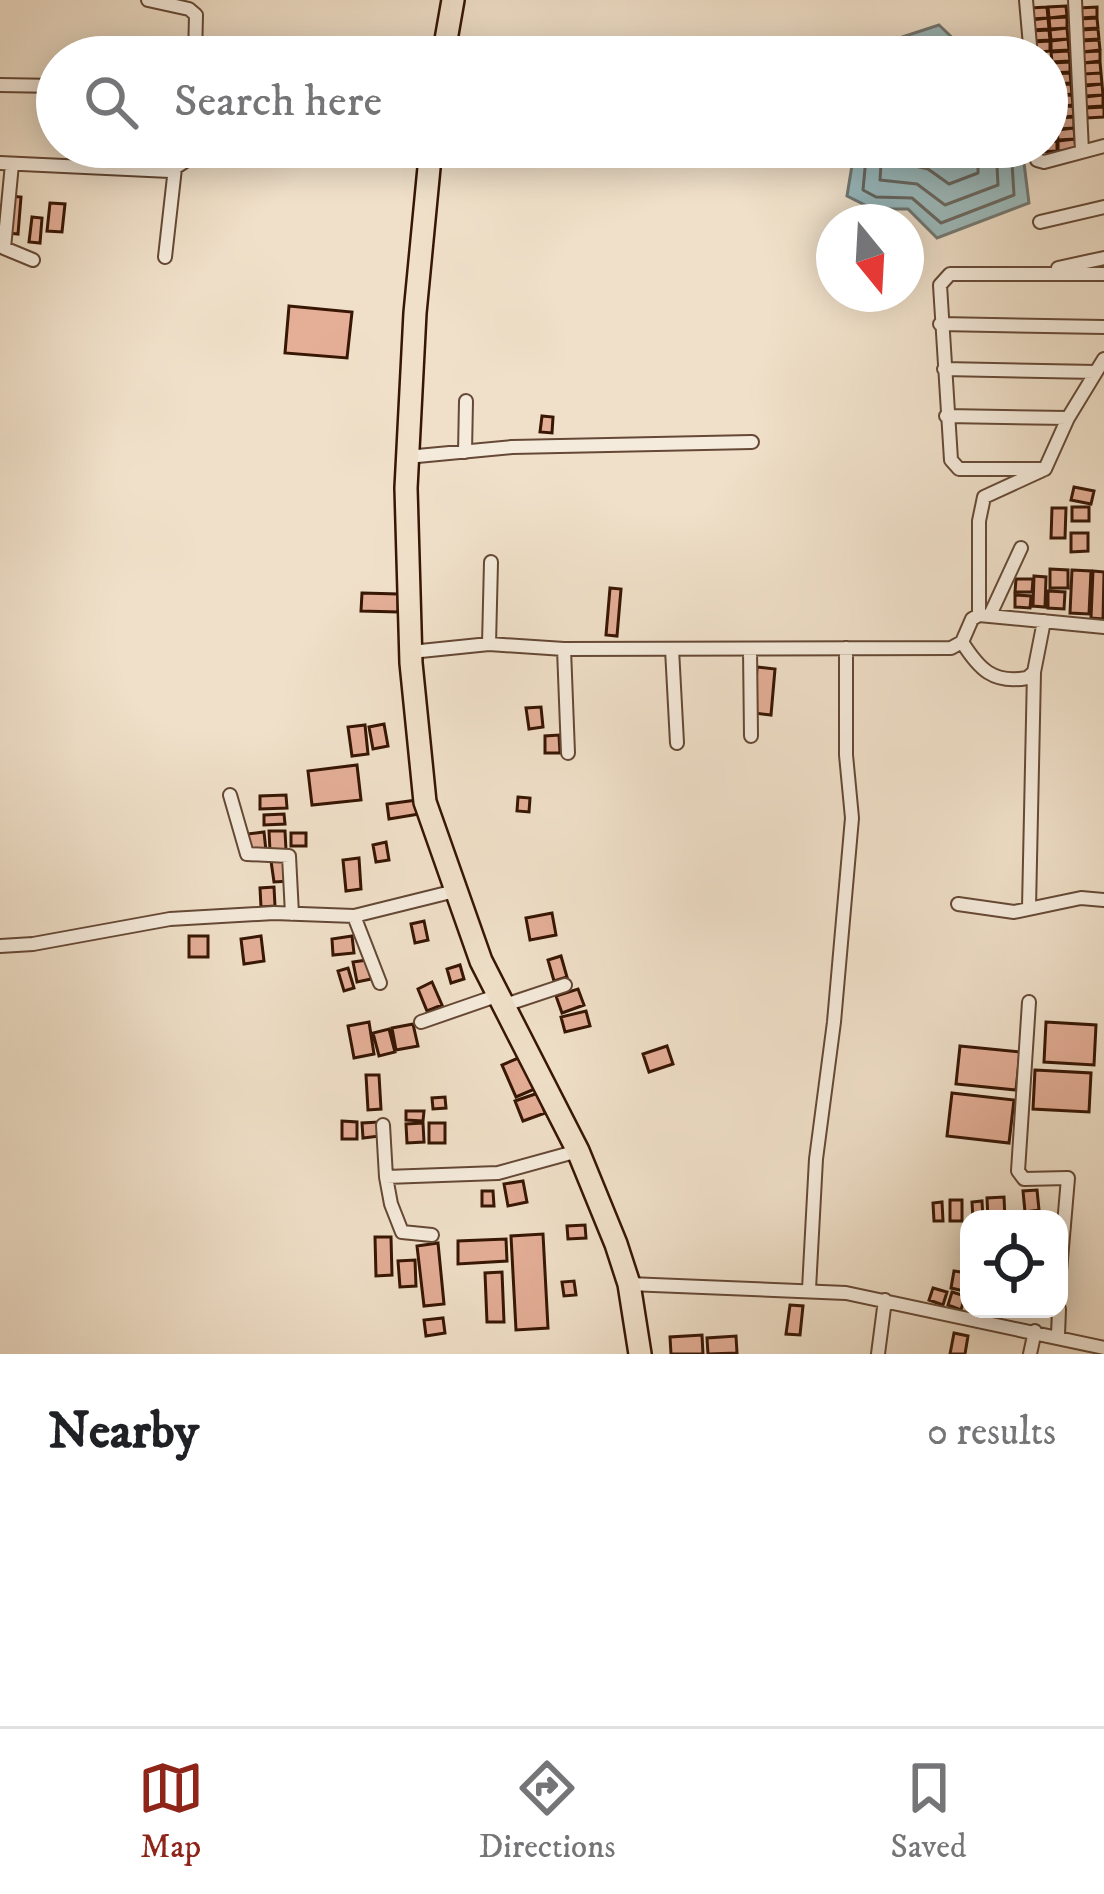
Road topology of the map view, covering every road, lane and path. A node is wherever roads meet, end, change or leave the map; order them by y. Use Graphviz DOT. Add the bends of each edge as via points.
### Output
graph roads {
  1 [pos="148,0"];
  2 [pos="453,0"];
  3 [pos="1027,0"];
  4 [pos="1075,0"];
  5 [pos="196,36"];
  6 [pos="447,36"];
  7 [pos="1029,36"];
  8 [pos="0,86"];
  9 [pos="36,86"];
  10 [pos="1104,146"];
  11 [pos="1082,151"];
  12 [pos="1068,155"];
  13 [pos="6,164"];
  14 [pos="36,165"];
  15 [pos="175,168"];
  16 [pos="429,168"];
  17 [pos="1104,207"];
  18 [pos="1040,222"];
  19 [pos="165,257"];
  20 [pos="1104,258"];
  21 [pos="33,260"];
  22 [pos="1040,273"];
  23 [pos="1104,274"];
  24 [pos="940,324"];
  25 [pos="1104,327"];
  26 [pos="1104,359"];
  27 [pos="944,369"];
  28 [pos="1096,372"];
  29 [pos="466,401"];
  30 [pos="946,416"];
  31 [pos="1068,418"];
  32 [pos="752,442"];
  33 [pos="465,452"];
  34 [pos="407,458"];
  35 [pos="1045,470"];
  36 [pos="1021,548"];
  37 [pos="491,562"];
  38 [pos="985,615"];
  39 [pos="1044,621"];
  40 [pos="1104,627"];
  41 [pos="962,642"];
  42 [pos="489,644"];
  43 [pos="846,648"];
  44 [pos="564,649"];
  45 [pos="672,649"];
  46 [pos="751,650"];
  47 [pos="411,652"];
  48 [pos="1034,672"];
  49 [pos="751,736"];
  50 [pos="677,743"];
  51 [pos="568,753"];
  52 [pos="230,795"];
  53 [pos="455,891"];
  54 [pos="1104,900"];
  55 [pos="958,904"];
  56 [pos="1029,908"];
  57 [pos="292,914"];
  58 [pos="354,916"];
  59 [pos="0,946"];
  60 [pos="380,982"];
  61 [pos="566,985"];
  62 [pos="502,1000"];
  63 [pos="1029,1002"];
  64 [pos="422,1022"];
  65 [pos="383,1125"];
  66 [pos="578,1150"];
  67 [pos="386,1177"];
  68 [pos="1065,1210"];
  69 [pos="432,1235"];
  70 [pos="629,1284"];
  71 [pos="809,1289"];
  72 [pos="885,1300"];
  73 [pos="1058,1318"];
  74 [pos="1035,1331"];
  75 [pos="1058,1335"];
  76 [pos="1104,1348"];
  77 [pos="640,1354"];
  78 [pos="878,1354"];
  79 [pos="1030,1354"];
  1 -- 5 [label="street" via="189,9"];
  2 -- 6 [label="main road"];
  3 -- 7 [label="street"];
  4 -- 11 [label="street"];
  8 -- 9 [label="street"];
  10 -- 11 [label="street"];
  11 -- 12 [label="street"];
  13 -- 14 [label="street"];
  13 -- 21 [label="street" via="4,248"];
  15 -- 19 [label="street"];
  16 -- 34 [label="main road"];
  17 -- 18 [label="street"];
  20 -- 22 [label="street"];
  22 -- 23 [label="street"];
  22 -- 24 [label="street" via="950,274 940,285"];
  24 -- 25 [label="street"];
  24 -- 27 [label="street"];
  26 -- 28 [label="street"];
  27 -- 28 [label="street"];
  27 -- 30 [label="street"];
  28 -- 31 [label="street"];
  29 -- 33 [label="street"];
  30 -- 31 [label="street"];
  30 -- 35 [label="street" via="959,469"];
  31 -- 35 [label="street"];
  32 -- 33 [label="street"];
  33 -- 34 [label="street"];
  34 -- 47 [label="main road"];
  35 -- 38 [label="street" via="984,497"];
  36 -- 38 [label="street"];
  37 -- 42 [label="street"];
  38 -- 39 [label="street"];
  38 -- 41 [label="street" via="972,619"];
  39 -- 40 [label="street"];
  39 -- 48 [label="street"];
  41 -- 43 [label="street"];
  41 -- 48 [label="street" via="991,676 1018,680"];
  42 -- 44 [label="street"];
  42 -- 47 [label="street"];
  43 -- 46 [label="street"];
  43 -- 71 [label="street" via="852,818"];
  44 -- 45 [label="street"];
  44 -- 51 [label="street"];
  45 -- 46 [label="street"];
  45 -- 50 [label="street"];
  46 -- 49 [label="street"];
  47 -- 53 [label="main road" via="425,802"];
  48 -- 56 [label="street"];
  52 -- 57 [label="street" via="246,852 289,856"];
  53 -- 58 [label="street"];
  53 -- 62 [label="main road"];
  54 -- 56 [label="street"];
  55 -- 56 [label="street"];
  57 -- 58 [label="street"];
  57 -- 59 [label="street" via="170,919"];
  58 -- 60 [label="street"];
  61 -- 62 [label="street"];
  62 -- 64 [label="street"];
  62 -- 66 [label="main road"];
  63 -- 68 [label="street" via="1018,1171 1024,1179 1068,1178"];
  65 -- 67 [label="street"];
  66 -- 67 [label="street" via="498,1173"];
  66 -- 70 [label="main road"];
  67 -- 69 [label="street" via="402,1232"];
  70 -- 71 [label="street"];
  70 -- 77 [label="main road"];
  71 -- 72 [label="street"];
  72 -- 74 [label="street"];
  72 -- 78 [label="street"];
  73 -- 75 [label="street"];
  74 -- 75 [label="street"];
  74 -- 79 [label="street"];
  75 -- 76 [label="street"];
}
